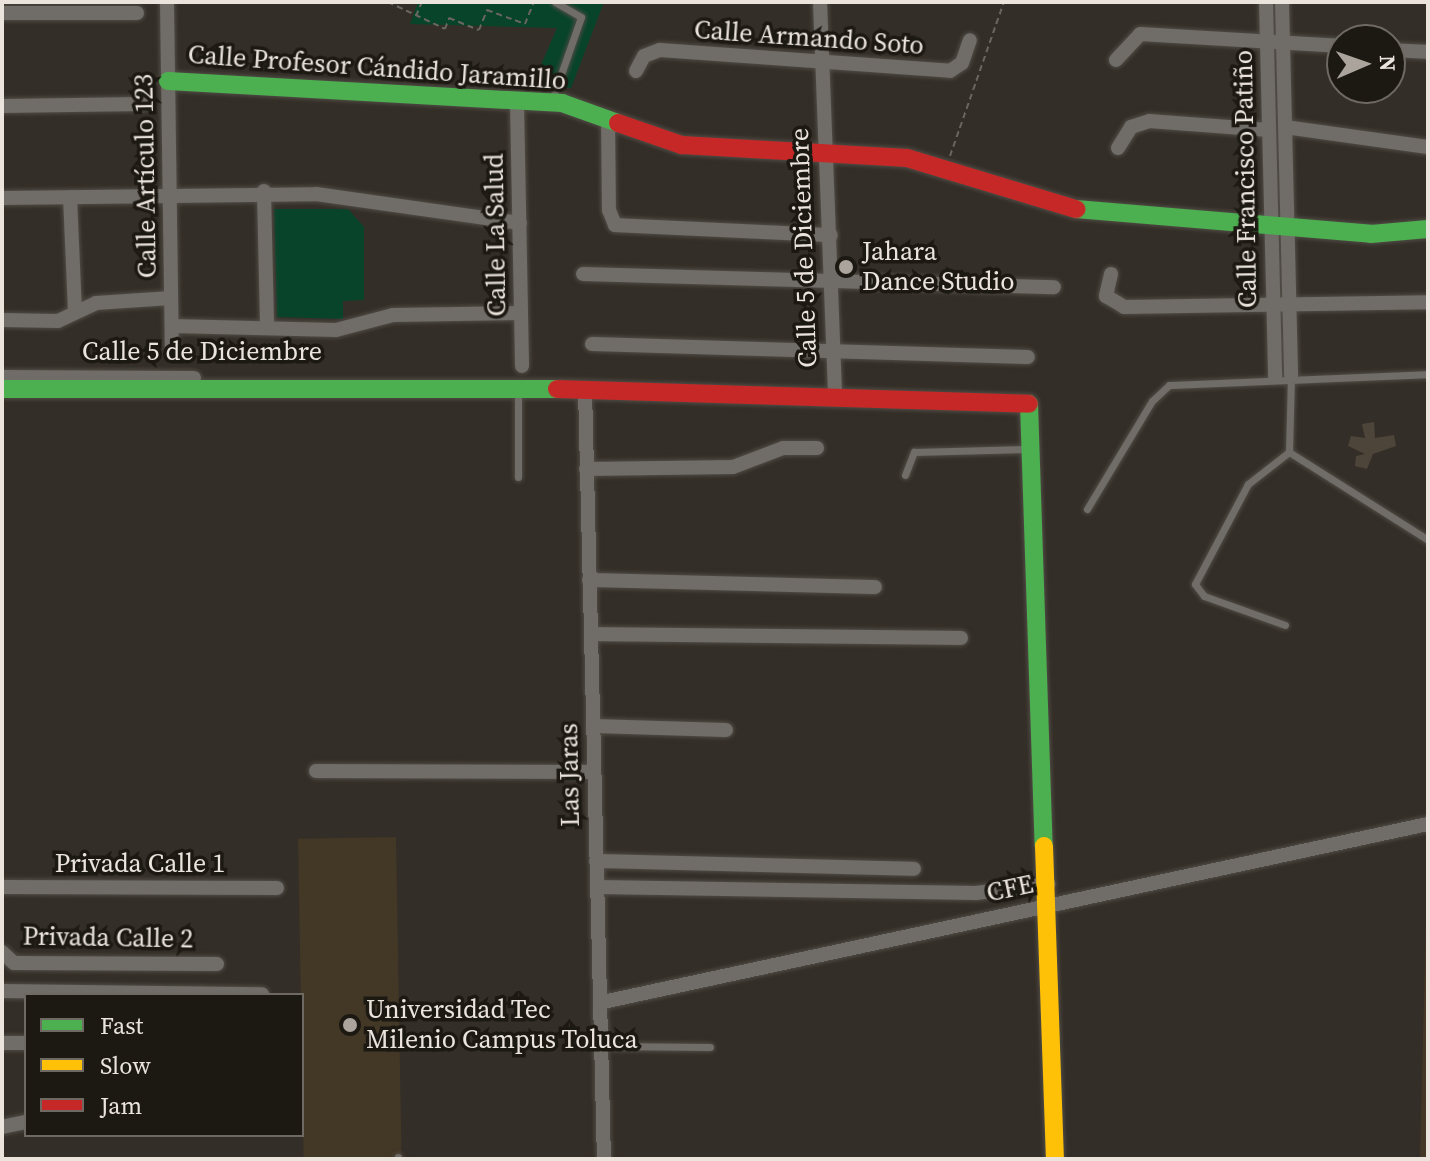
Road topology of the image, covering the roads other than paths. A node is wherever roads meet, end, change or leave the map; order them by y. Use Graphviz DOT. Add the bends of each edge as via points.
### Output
graph roads {
  1 [pos="167,2"];
  2 [pos="555,2"];
  3 [pos="820,2"];
  4 [pos="1266,2"];
  5 [pos="1282,2"];
  6 [pos="2,13"];
  7 [pos="137,13"];
  8 [pos="970,40"];
  9 [pos="1267,41"];
  10 [pos="1283,42"];
  11 [pos="1326,45"];
  12 [pos="1406,51"];
  13 [pos="1428,52"];
  14 [pos="1116,60"];
  15 [pos="824,65"];
  16 [pos="636,71"];
  17 [pos="168,81"];
  18 [pos="551,102"];
  19 [pos="517,103"];
  20 [pos="143,104"];
  21 [pos="2,106"];
  22 [pos="608,118"];
  23 [pos="1285,127"];
  24 [pos="1269,130"];
  25 [pos="1428,147"];
  26 [pos="1118,148"];
  27 [pos="828,151"];
  28 [pos="264,191"];
  29 [pos="171,193"];
  30 [pos="70,197"];
  31 [pos="2,198"];
  32 [pos="1279,222"];
  33 [pos="520,223"];
  34 [pos="1428,229"];
  35 [pos="831,235"];
  36 [pos="583,274"];
  37 [pos="1111,274"];
  38 [pos="832,281"];
  39 [pos="1054,287"];
  40 [pos="171,298"];
  41 [pos="1428,302"];
  42 [pos="1273,303"];
  43 [pos="1289,303"];
  44 [pos="75,311"];
  45 [pos="521,313"];
  46 [pos="2,320"];
  47 [pos="172,326"];
  48 [pos="267,328"];
  49 [pos="592,344"];
  50 [pos="172,349"];
  51 [pos="834,352"];
  52 [pos="1028,357"];
  53 [pos="522,366"];
  54 [pos="1428,374"];
  55 [pos="1291,376"];
  56 [pos="2,377"];
  57 [pos="1275,377"];
  58 [pos="496,387"];
  59 [pos="518,388"];
  60 [pos="2,389"];
  61 [pos="585,389"];
  62 [pos="835,394"];
  63 [pos="1285,397"];
  64 [pos="817,448"];
  65 [pos="1033,449"];
  66 [pos="1289,452"];
  67 [pos="586,469"];
  68 [pos="905,475"];
  69 [pos="518,477"];
  70 [pos="1087,509"];
  71 [pos="1428,540"];
  72 [pos="589,580"];
  73 [pos="875,587"];
  74 [pos="1285,625"];
  75 [pos="591,634"];
  76 [pos="961,638"];
  77 [pos="593,726"];
  78 [pos="726,730"];
  79 [pos="316,771"];
  80 [pos="593,772"];
  81 [pos="1428,824"];
  82 [pos="596,861"];
  83 [pos="914,869"];
  84 [pos="1048,884"];
  85 [pos="2,887"];
  86 [pos="597,887"];
  87 [pos="277,888"];
  88 [pos="1048,906"];
  89 [pos="2,952"];
  90 [pos="217,964"];
  91 [pos="2,991"];
  92 [pos="175,993"];
  93 [pos="603,1002"];
  94 [pos="2,1043"];
  95 [pos="24,1043"];
  96 [pos="604,1046"];
  97 [pos="710,1047"];
  98 [pos="24,1122"];
  99 [pos="2,1127"];
  100 [pos="604,1159"];
  101 [pos="1055,1159"];
  1 -- 17 [label="street, Calle Artículo 123"];
  2 -- 18 [label="lane" via="581,17"];
  3 -- 15 [label="street, Calle 5 de Diciembre"];
  4 -- 9 [label="street, Calle Francisco Patiño"];
  5 -- 10 [label="street, Calle Francisco Patiño"];
  6 -- 7 [label="street"];
  8 -- 15 [label="street, Calle Armando Soto" via="962,63 950,71"];
  9 -- 10 [label="street"];
  9 -- 14 [label="street" via="1140,34"];
  9 -- 24 [label="street, Calle Francisco Patiño"];
  10 -- 11 [label="street"];
  10 -- 23 [label="street, Calle Francisco Patiño"];
  12 -- 13 [label="street"];
  15 -- 16 [label="street, Calle Armando Soto" via="660,50 644,56"];
  15 -- 27 [label="street, Calle 5 de Diciembre"];
  17 -- 19 [label="street, Calle Profesor Cándido Jaramillo" via="339,86 428,100"];
  17 -- 29 [label="street, Calle Artículo 123"];
  18 -- 19 [label="street, Calle Profesor Cándido Jaramillo"];
  18 -- 22 [label="street, Calle Profesor Cándido Jaramillo"];
  19 -- 33 [label="street, Calle La Salud"];
  20 -- 21 [label="street"];
  22 -- 27 [label="street, Calle Profesor Cándido Jaramillo" via="682,145"];
  22 -- 35 [label="street" via="613,223"];
  23 -- 25 [label="street"];
  23 -- 32 [label="street, Calle Francisco Patiño"];
  24 -- 26 [label="street" via="1149,121 1131,127"];
  24 -- 32 [label="street, Calle Francisco Patiño"];
  27 -- 32 [label="street, Calle Profesor Cándido Jaramillo" via="876,152 1053,207"];
  27 -- 35 [label="street, Calle 5 de Diciembre"];
  28 -- 29 [label="street"];
  28 -- 33 [label="street"];
  28 -- 48 [label="street"];
  29 -- 30 [label="street"];
  29 -- 40 [label="street, Calle Artículo 123"];
  30 -- 31 [label="street"];
  30 -- 44 [label="street"];
  32 -- 34 [label="street, Calle Profesor Cándido Jaramillo" via="1371,234"];
  32 -- 42 [label="street, Calle Francisco Patiño"];
  32 -- 43 [label="street, Calle Francisco Patiño"];
  33 -- 45 [label="street, Calle La Salud"];
  35 -- 38 [label="street, Calle 5 de Diciembre"];
  36 -- 38 [label="street"];
  37 -- 42 [label="street" via="1105,292 1116,305"];
  38 -- 39 [label="street"];
  38 -- 51 [label="street, Calle 5 de Diciembre"];
  40 -- 44 [label="street"];
  40 -- 47 [label="street, Calle Artículo 123"];
  41 -- 43 [label="street"];
  42 -- 43 [label="street"];
  42 -- 57 [label="street, Calle Francisco Patiño"];
  43 -- 55 [label="street, Calle Francisco Patiño"];
  44 -- 46 [label="street" via="58,321"];
  45 -- 48 [label="street" via="393,315 336,330"];
  45 -- 53 [label="street, Calle La Salud"];
  47 -- 48 [label="street"];
  47 -- 50 [label="street, Calle Artículo 123"];
  49 -- 51 [label="street"];
  51 -- 52 [label="street"];
  51 -- 62 [label="street, Calle 5 de Diciembre"];
  54 -- 55 [label="lane"];
  55 -- 57 [label="lane"];
  55 -- 63 [label="lane"];
  56 -- 58 [label="street, Calle 5 de Diciembre" via="482,380"];
  57 -- 63 [label="lane"];
  57 -- 70 [label="lane" via="1163,390"];
  58 -- 59 [label="street, Calle 5 de Diciembre"];
  58 -- 60 [label="street, Calle 5 de Diciembre"];
  59 -- 61 [label="street, Calle 5 de Diciembre"];
  59 -- 69 [label="lane"];
  61 -- 62 [label="street, Calle 5 de Diciembre"];
  61 -- 67 [label="street, Las Jaras"];
  62 -- 65 [label="street" via="1022,400 1032,407"];
  63 -- 66 [label="lane"];
  64 -- 67 [label="street" via="783,448 733,467"];
  65 -- 68 [label="lane" via="914,452"];
  65 -- 84 [label="street"];
  66 -- 71 [label="lane"];
  66 -- 74 [label="lane" via="1248,484 1195,584 1204,596"];
  67 -- 72 [label="street, Las Jaras"];
  72 -- 73 [label="street"];
  72 -- 75 [label="street, Las Jaras"];
  75 -- 76 [label="street"];
  75 -- 77 [label="street, Las Jaras"];
  77 -- 78 [label="street"];
  77 -- 80 [label="street, Las Jaras"];
  79 -- 80 [label="street"];
  80 -- 82 [label="street, Las Jaras"];
  81 -- 88 [label="street, CFE"];
  82 -- 83 [label="street"];
  82 -- 86 [label="street, Las Jaras"];
  84 -- 86 [label="street" via="976,893"];
  84 -- 88 [label="street"];
  85 -- 87 [label="street, Privada Calle 1"];
  86 -- 93 [label="street, Las Jaras"];
  88 -- 93 [label="street, CFE"];
  88 -- 101 [label="street"];
  89 -- 90 [label="street, Privada Calle 2" via="14,963"];
  91 -- 92 [label="street"];
  93 -- 96 [label="street, Las Jaras"];
  94 -- 95 [label="street"];
  96 -- 97 [label="lane"];
  96 -- 100 [label="street, Las Jaras"];
  98 -- 99 [label="street"];
}
